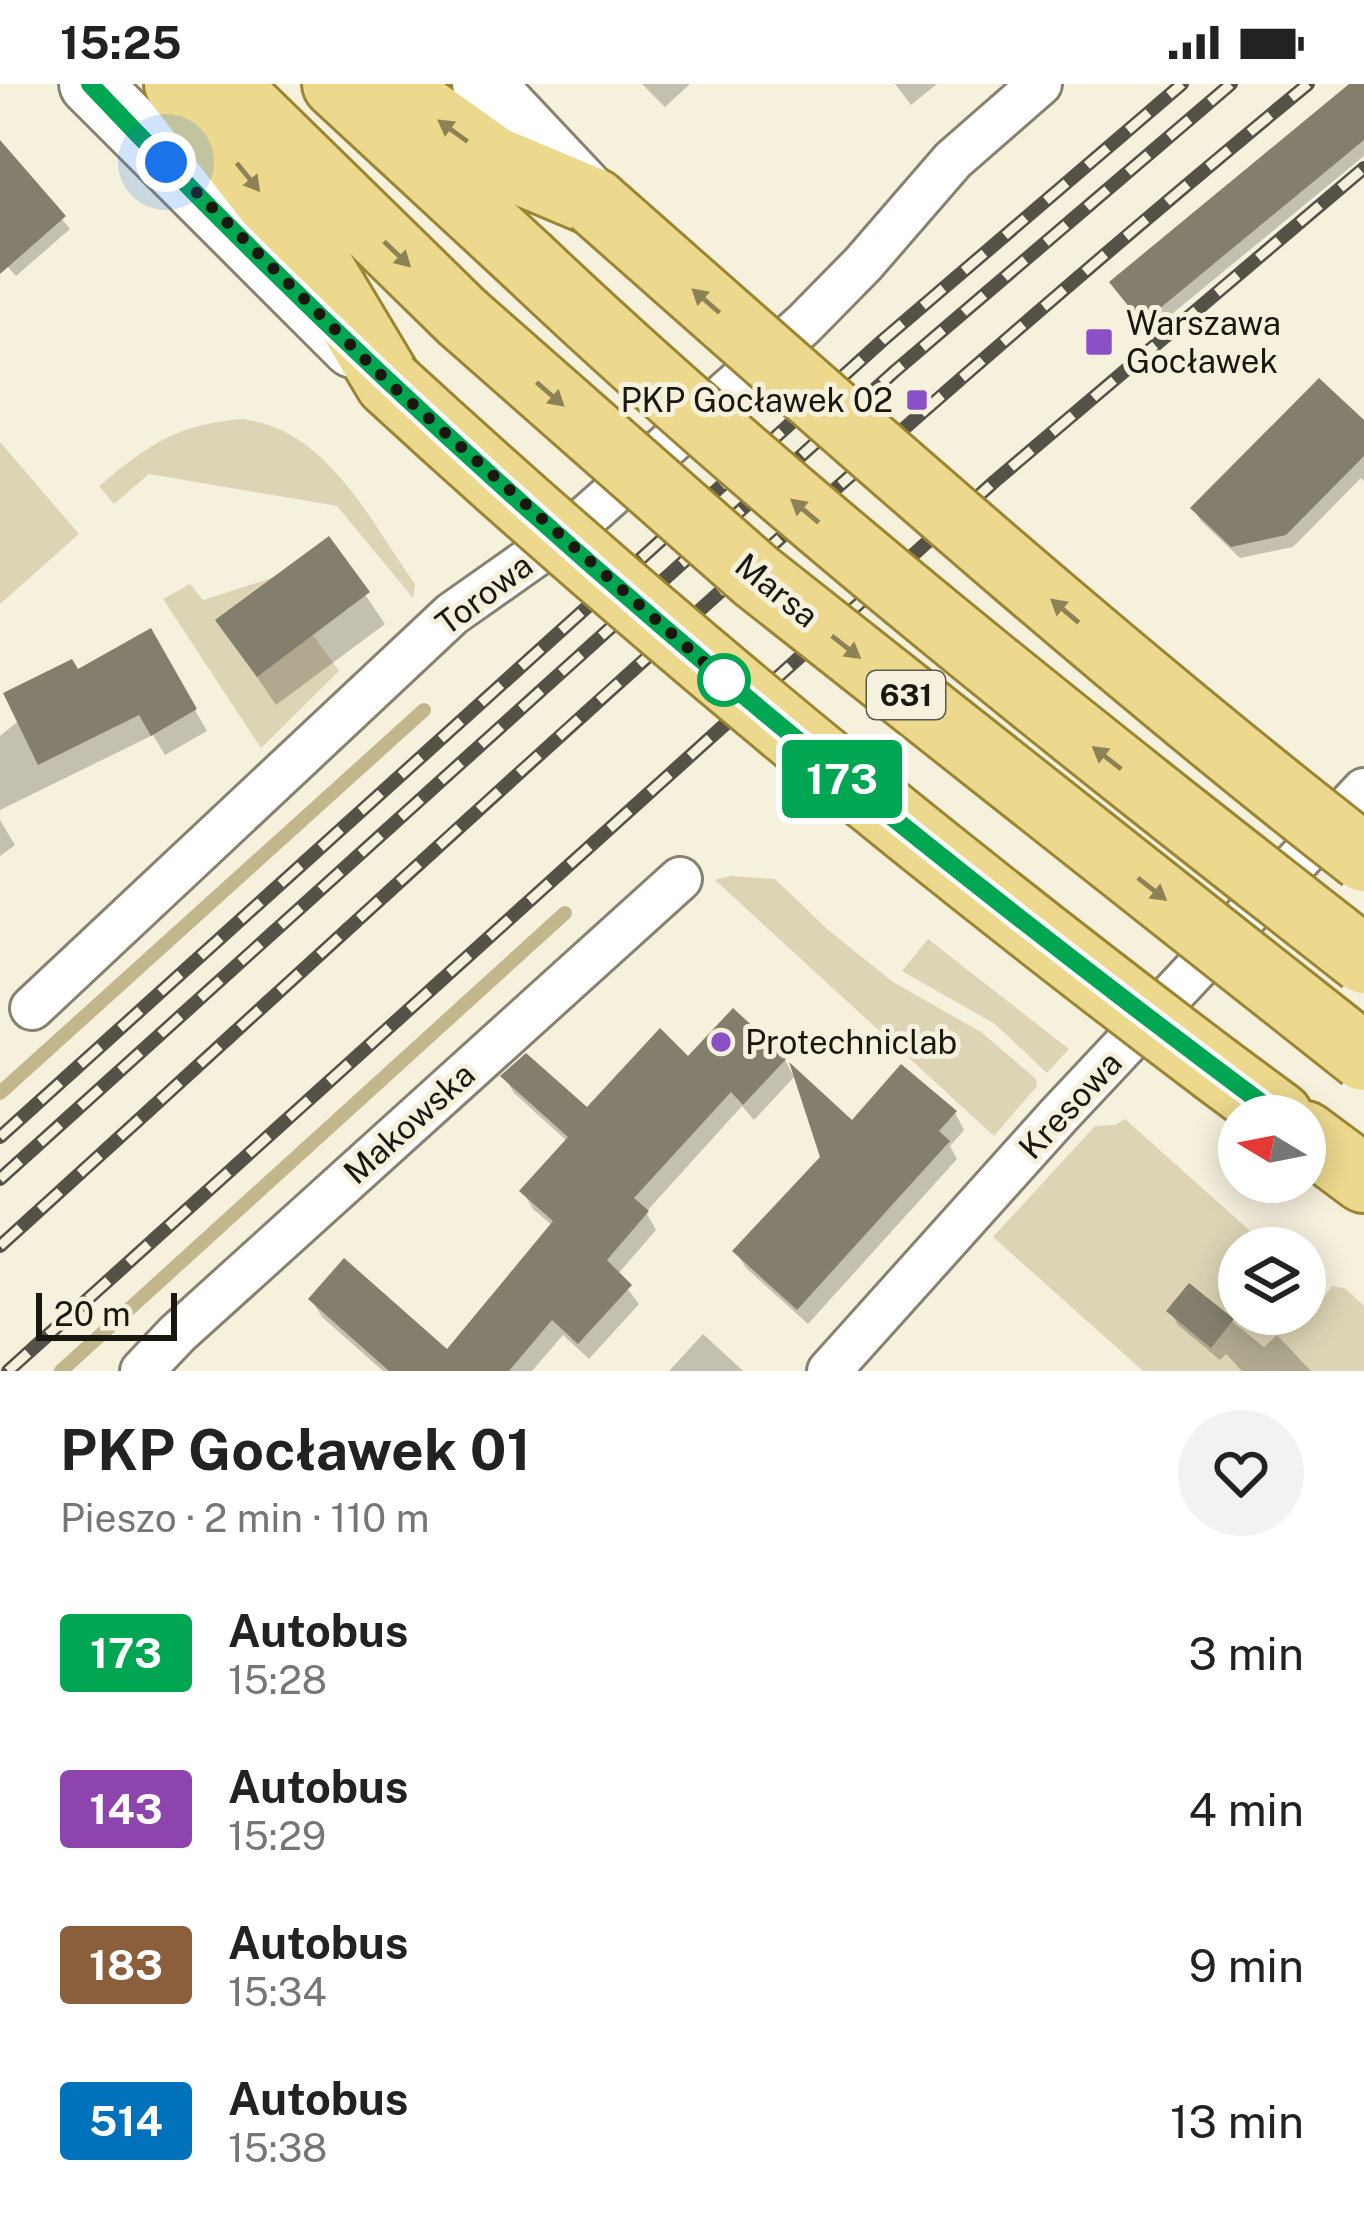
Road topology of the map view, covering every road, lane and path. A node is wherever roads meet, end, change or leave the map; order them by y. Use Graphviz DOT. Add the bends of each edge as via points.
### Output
graph roads {
  1 [pos="90,84"];
  2 [pos="178,84"];
  3 [pos="224,84"];
  4 [pos="336,84"];
  5 [pos="387,84"];
  6 [pos="483,84"];
  7 [pos="1040,84"];
  8 [pos="595,202"];
  9 [pos="389,383"];
  10 [pos="1364,790"];
  11 [pos="1364,858"];
  12 [pos="680,879"];
  13 [pos="1364,960"];
  14 [pos="32,1008"];
  15 [pos="1364,1057"];
  16 [pos="1253,1095"];
  17 [pos="1326,1150"];
  18 [pos="1364,1178"];
  19 [pos="142,1371"];
  20 [pos="830,1371"];
  1 -- 9 [label="main road"];
  2 -- 9 [label="main road, one-way" via="319,266"];
  3 -- 15 [label="main road, Marsa / 631, one-way, bridge" via="462,317 756,576"];
  13 -- 4 [label="main road, 631, one-way, bridge" via="788,497"];
  8 -- 5 [label="main road, one-way" via="494,160"];
  6 -- 8 [label="main road"];
  7 -- 14 [label="street, Torowa" via="952,160 804,325 574,528 452,614"];
  11 -- 8 [label="main road, one-way, bridge" via="908,478"];
  9 -- 16 [label="main road, bridge" via="858,793"];
  10 -- 20 [label="street, Kresowa"];
  12 -- 19 [label="street, Makowska"];
  17 -- 18 [label="main road"];
}
